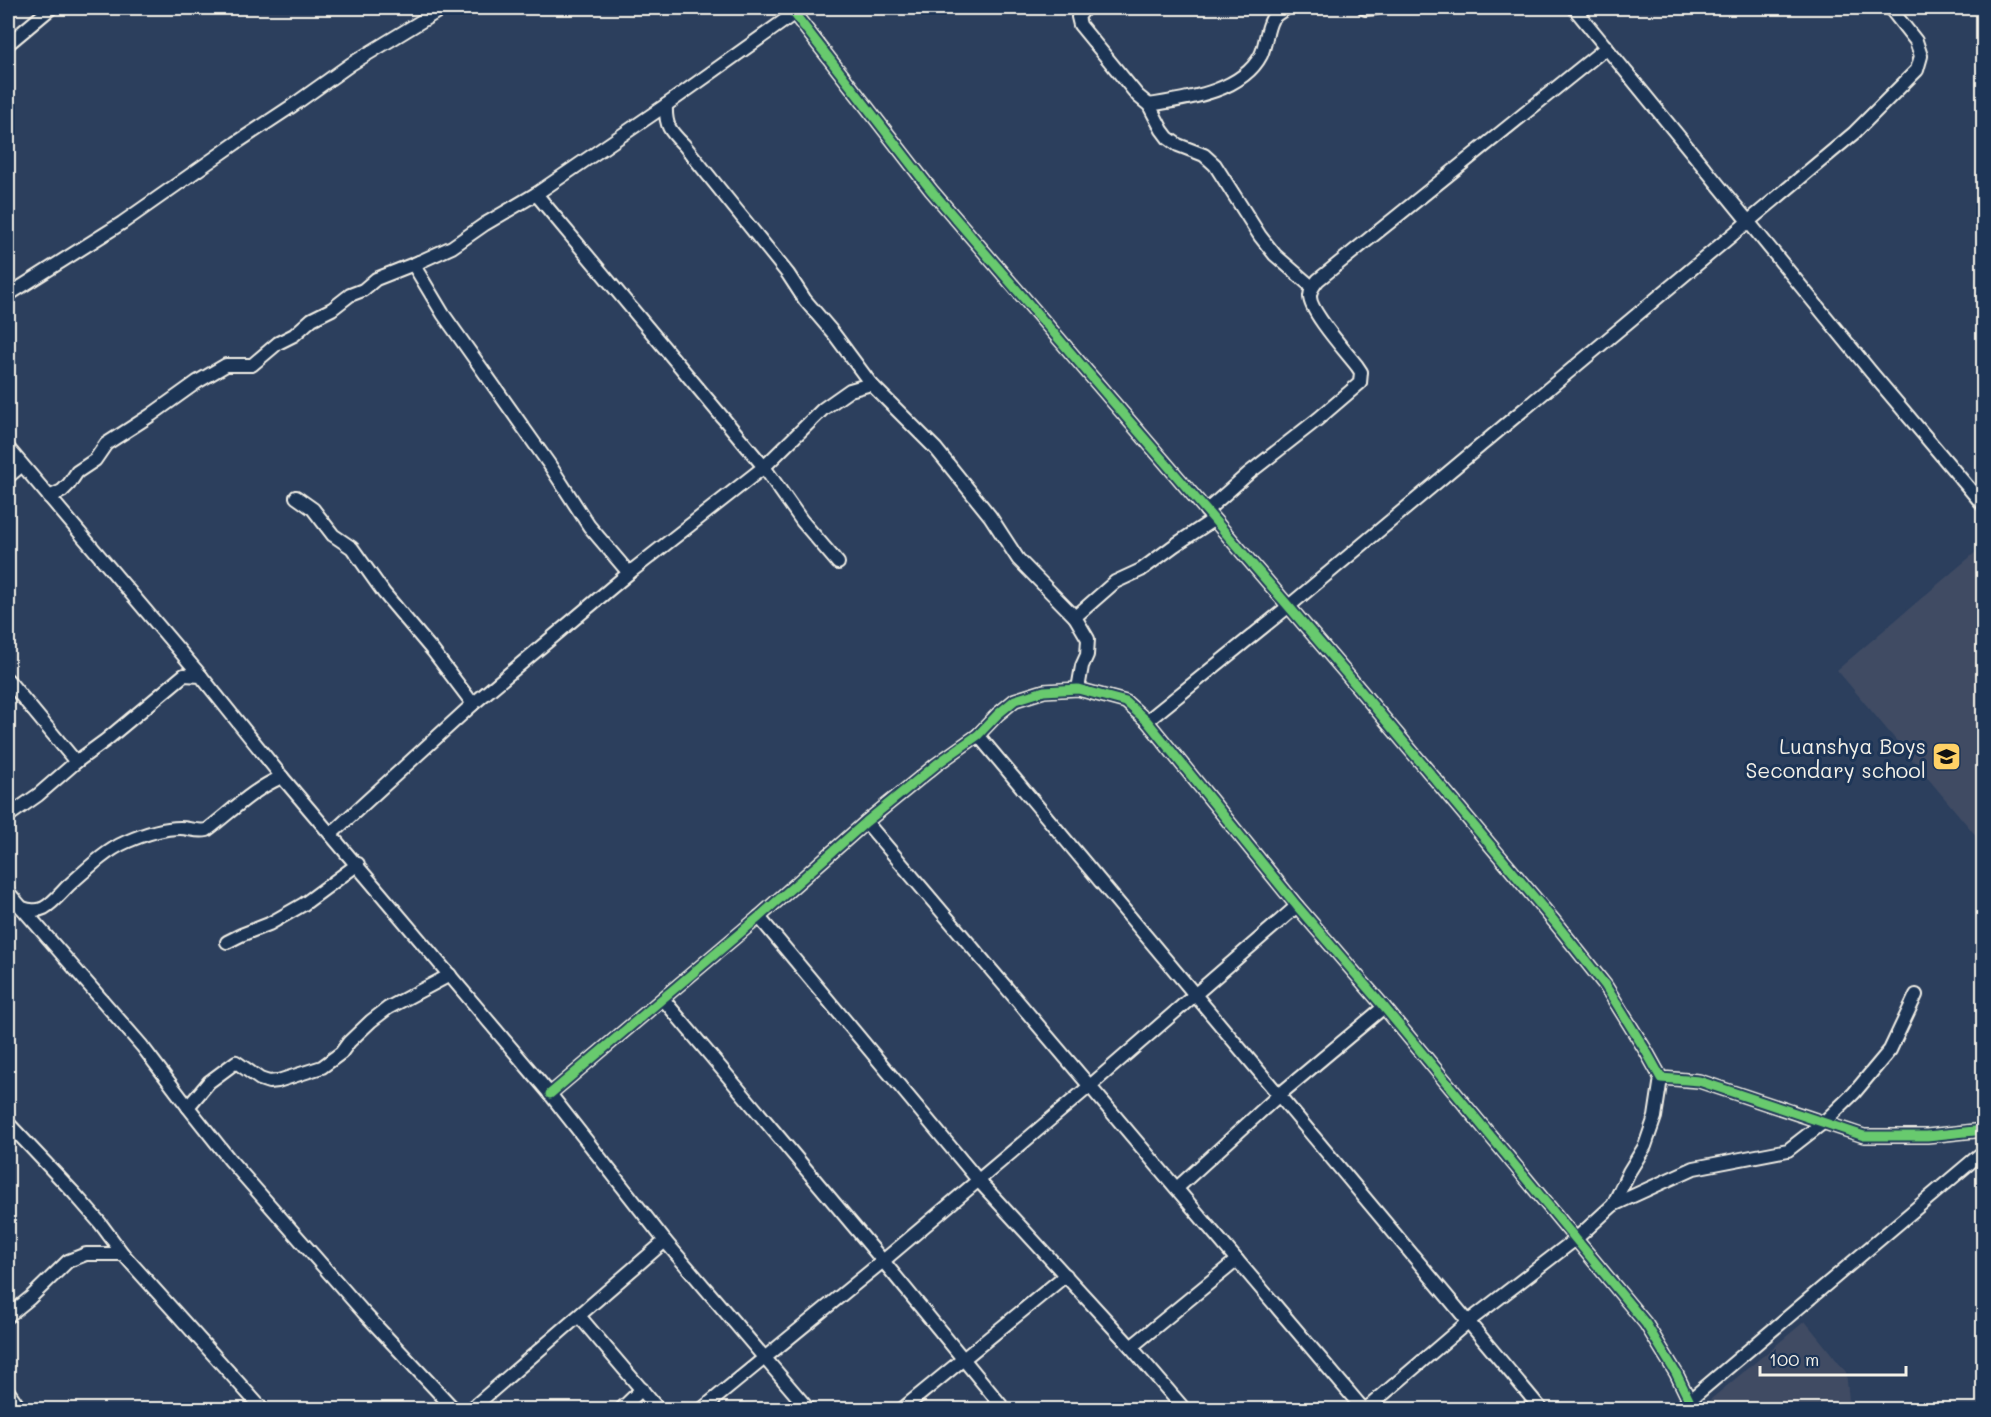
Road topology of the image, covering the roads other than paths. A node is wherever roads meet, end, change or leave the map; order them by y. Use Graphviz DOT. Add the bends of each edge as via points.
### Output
graph roads {
  1 [pos="51,8"];
  2 [pos="443,8"];
  3 [pos="1084,8"];
  4 [pos="1287,8"];
  5 [pos="1364,8"];
  6 [pos="1377,8"];
  7 [pos="1574,8"];
  8 [pos="1890,8"];
  9 [pos="796,9"];
  10 [pos="8,44"];
  11 [pos="1607,46"];
  12 [pos="666,105"];
  13 [pos="1149,105"];
  14 [pos="536,194"];
  15 [pos="1747,222"];
  16 [pos="419,262"];
  17 [pos="1312,288"];
  18 [pos="8,295"];
  19 [pos="872,384"];
  20 [pos="8,448"];
  21 [pos="22,465"];
  22 [pos="764,467"];
  23 [pos="8,477"];
  24 [pos="49,497"];
  25 [pos="296,497"];
  26 [pos="1983,506"];
  27 [pos="1210,516"];
  28 [pos="838,563"];
  29 [pos="629,573"];
  30 [pos="1289,606"];
  31 [pos="1075,617"];
  32 [pos="201,676"];
  33 [pos="8,680"];
  34 [pos="1078,689"];
  35 [pos="473,704"];
  36 [pos="1147,721"];
  37 [pos="978,735"];
  38 [pos="76,762"];
  39 [pos="282,777"];
  40 [pos="8,816"];
  41 [pos="866,822"];
  42 [pos="331,834"];
  43 [pos="358,864"];
  44 [pos="8,892"];
  45 [pos="1297,906"];
  46 [pos="21,908"];
  47 [pos="759,918"];
  48 [pos="226,942"];
  49 [pos="450,975"];
  50 [pos="1197,994"];
  51 [pos="1916,995"];
  52 [pos="663,999"];
  53 [pos="1384,1007"];
  54 [pos="1661,1078"];
  55 [pos="1091,1085"];
  56 [pos="550,1094"];
  57 [pos="1279,1095"];
  58 [pos="188,1107"];
  59 [pos="1824,1122"];
  60 [pos="8,1123"];
  61 [pos="1983,1130"];
  62 [pos="1983,1151"];
  63 [pos="978,1180"];
  64 [pos="1177,1188"];
  65 [pos="1613,1205"];
  66 [pos="1577,1238"];
  67 [pos="665,1241"];
  68 [pos="123,1254"];
  69 [pos="1237,1260"];
  70 [pos="883,1261"];
  71 [pos="1066,1275"];
  72 [pos="8,1316"];
  73 [pos="579,1316"];
  74 [pos="1469,1321"];
  75 [pos="1131,1347"];
  76 [pos="765,1357"];
  77 [pos="963,1360"];
  78 [pos="642,1389"];
  79 [pos="8,1391"];
  80 [pos="1689,1400"];
  81 [pos="21,1410"];
  82 [pos="263,1410"];
  83 [pos="455,1410"];
  84 [pos="470,1410"];
  85 [pos="620,1410"];
  86 [pos="658,1410"];
  87 [pos="701,1410"];
  88 [pos="809,1410"];
  89 [pos="902,1410"];
  90 [pos="1005,1410"];
  91 [pos="1185,1410"];
  92 [pos="1365,1410"];
  93 [pos="1542,1410"];
  94 [pos="1678,1410"];
  1 -- 10 [label="street"];
  2 -- 18 [label="street" via="369,51 122,223"];
  3 -- 13 [label="street" via="1078,17 1080,25"];
  4 -- 13 [label="street" via="1273,18 1261,55 1242,78 1218,89"];
  5 -- 6 [label="street"];
  7 -- 11 [label="street"];
  8 -- 15 [label="street" via="1916,41 1921,56 1917,70 1854,133"];
  9 -- 12 [label="street"];
  9 -- 27 [label="street" via="931,190"];
  11 -- 15 [label="street"];
  11 -- 17 [label="street"];
  12 -- 14 [label="street"];
  12 -- 19 [label="street" via="665,119 671,132"];
  13 -- 17 [label="street" via="1168,138 1204,155 1215,165 1260,236"];
  14 -- 16 [label="street" via="452,247"];
  14 -- 22 [label="street"];
  15 -- 26 [label="street"];
  15 -- 30 [label="street"];
  16 -- 24 [label="street" via="376,279 350,295 252,365 226,365 197,382 106,444 95,460"];
  16 -- 29 [label="street" via="416,269 443,314 589,526"];
  17 -- 27 [label="street" via="1310,304 1361,372 1360,383 1249,473"];
  19 -- 22 [label="street" via="837,398"];
  19 -- 31 [label="street" via="936,449 990,516 1018,559"];
  20 -- 21 [label="street"];
  21 -- 23 [label="street"];
  21 -- 24 [label="street"];
  22 -- 28 [label="street"];
  22 -- 29 [label="street"];
  24 -- 32 [label="street"];
  25 -- 35 [label="street" via="313,509 333,535 352,548"];
  27 -- 30 [label="street"];
  27 -- 31 [label="street" via="1141,570 1115,582"];
  29 -- 35 [label="street"];
  30 -- 36 [label="street"];
  30 -- 54 [label="street" via="1605,985"];
  31 -- 34 [label="street" via="1088,639"];
  32 -- 38 [label="street" via="184,675"];
  32 -- 39 [label="street"];
  33 -- 38 [label="street"];
  34 -- 36 [label="street" via="1126,702"];
  34 -- 37 [label="street" via="1044,691 1015,700"];
  35 -- 42 [label="street"];
  36 -- 45 [label="street"];
  37 -- 41 [label="street"];
  37 -- 50 [label="street"];
  38 -- 40 [label="street"];
  39 -- 42 [label="street"];
  39 -- 46 [label="street" via="261,787 207,831 181,828 125,842 43,908"];
  41 -- 47 [label="street"];
  41 -- 55 [label="street"];
  42 -- 43 [label="street"];
  43 -- 48 [label="street" via="304,904"];
  43 -- 49 [label="street"];
  44 -- 46 [label="street"];
  45 -- 50 [label="street"];
  45 -- 53 [label="street"];
  46 -- 58 [label="street" via="142,1046"];
  47 -- 52 [label="street"];
  47 -- 63 [label="street"];
  49 -- 56 [label="street"];
  49 -- 58 [label="street" via="388,1008 321,1067 269,1082 236,1062 209,1082"];
  50 -- 55 [label="street"];
  50 -- 57 [label="street"];
  51 -- 59 [label="street" via="1890,1050 1854,1094"];
  52 -- 56 [label="street"];
  52 -- 70 [label="street"];
  53 -- 57 [label="street"];
  53 -- 66 [label="street"];
  54 -- 59 [label="street" via="1699,1081"];
  54 -- 65 [label="street" via="1655,1117 1645,1146"];
  55 -- 63 [label="street"];
  55 -- 64 [label="street"];
  56 -- 67 [label="street"];
  57 -- 64 [label="street"];
  57 -- 74 [label="street"];
  58 -- 83 [label="street" via="365,1314"];
  59 -- 61 [label="street" via="1864,1136 1927,1136"];
  59 -- 65 [label="street" via="1788,1150 1694,1168"];
  60 -- 68 [label="street" via="74,1192"];
  62 -- 80 [label="street"];
  63 -- 70 [label="street"];
  63 -- 71 [label="street"];
  64 -- 69 [label="street"];
  65 -- 66 [label="street"];
  66 -- 74 [label="street"];
  66 -- 80 [label="street" via="1646,1324"];
  67 -- 73 [label="street"];
  67 -- 76 [label="street"];
  68 -- 72 [label="street" via="86,1254 68,1261"];
  68 -- 82 [label="street"];
  69 -- 75 [label="street"];
  69 -- 92 [label="street"];
  70 -- 76 [label="street"];
  70 -- 77 [label="street"];
  71 -- 75 [label="street"];
  71 -- 77 [label="street"];
  73 -- 78 [label="street"];
  73 -- 84 [label="street"];
  74 -- 92 [label="street"];
  74 -- 93 [label="street"];
  75 -- 91 [label="street"];
  76 -- 87 [label="street"];
  76 -- 88 [label="street"];
  77 -- 89 [label="street"];
  77 -- 90 [label="street"];
  78 -- 85 [label="street"];
  78 -- 86 [label="street"];
  79 -- 81 [label="street"];
  80 -- 94 [label="street"];
}
